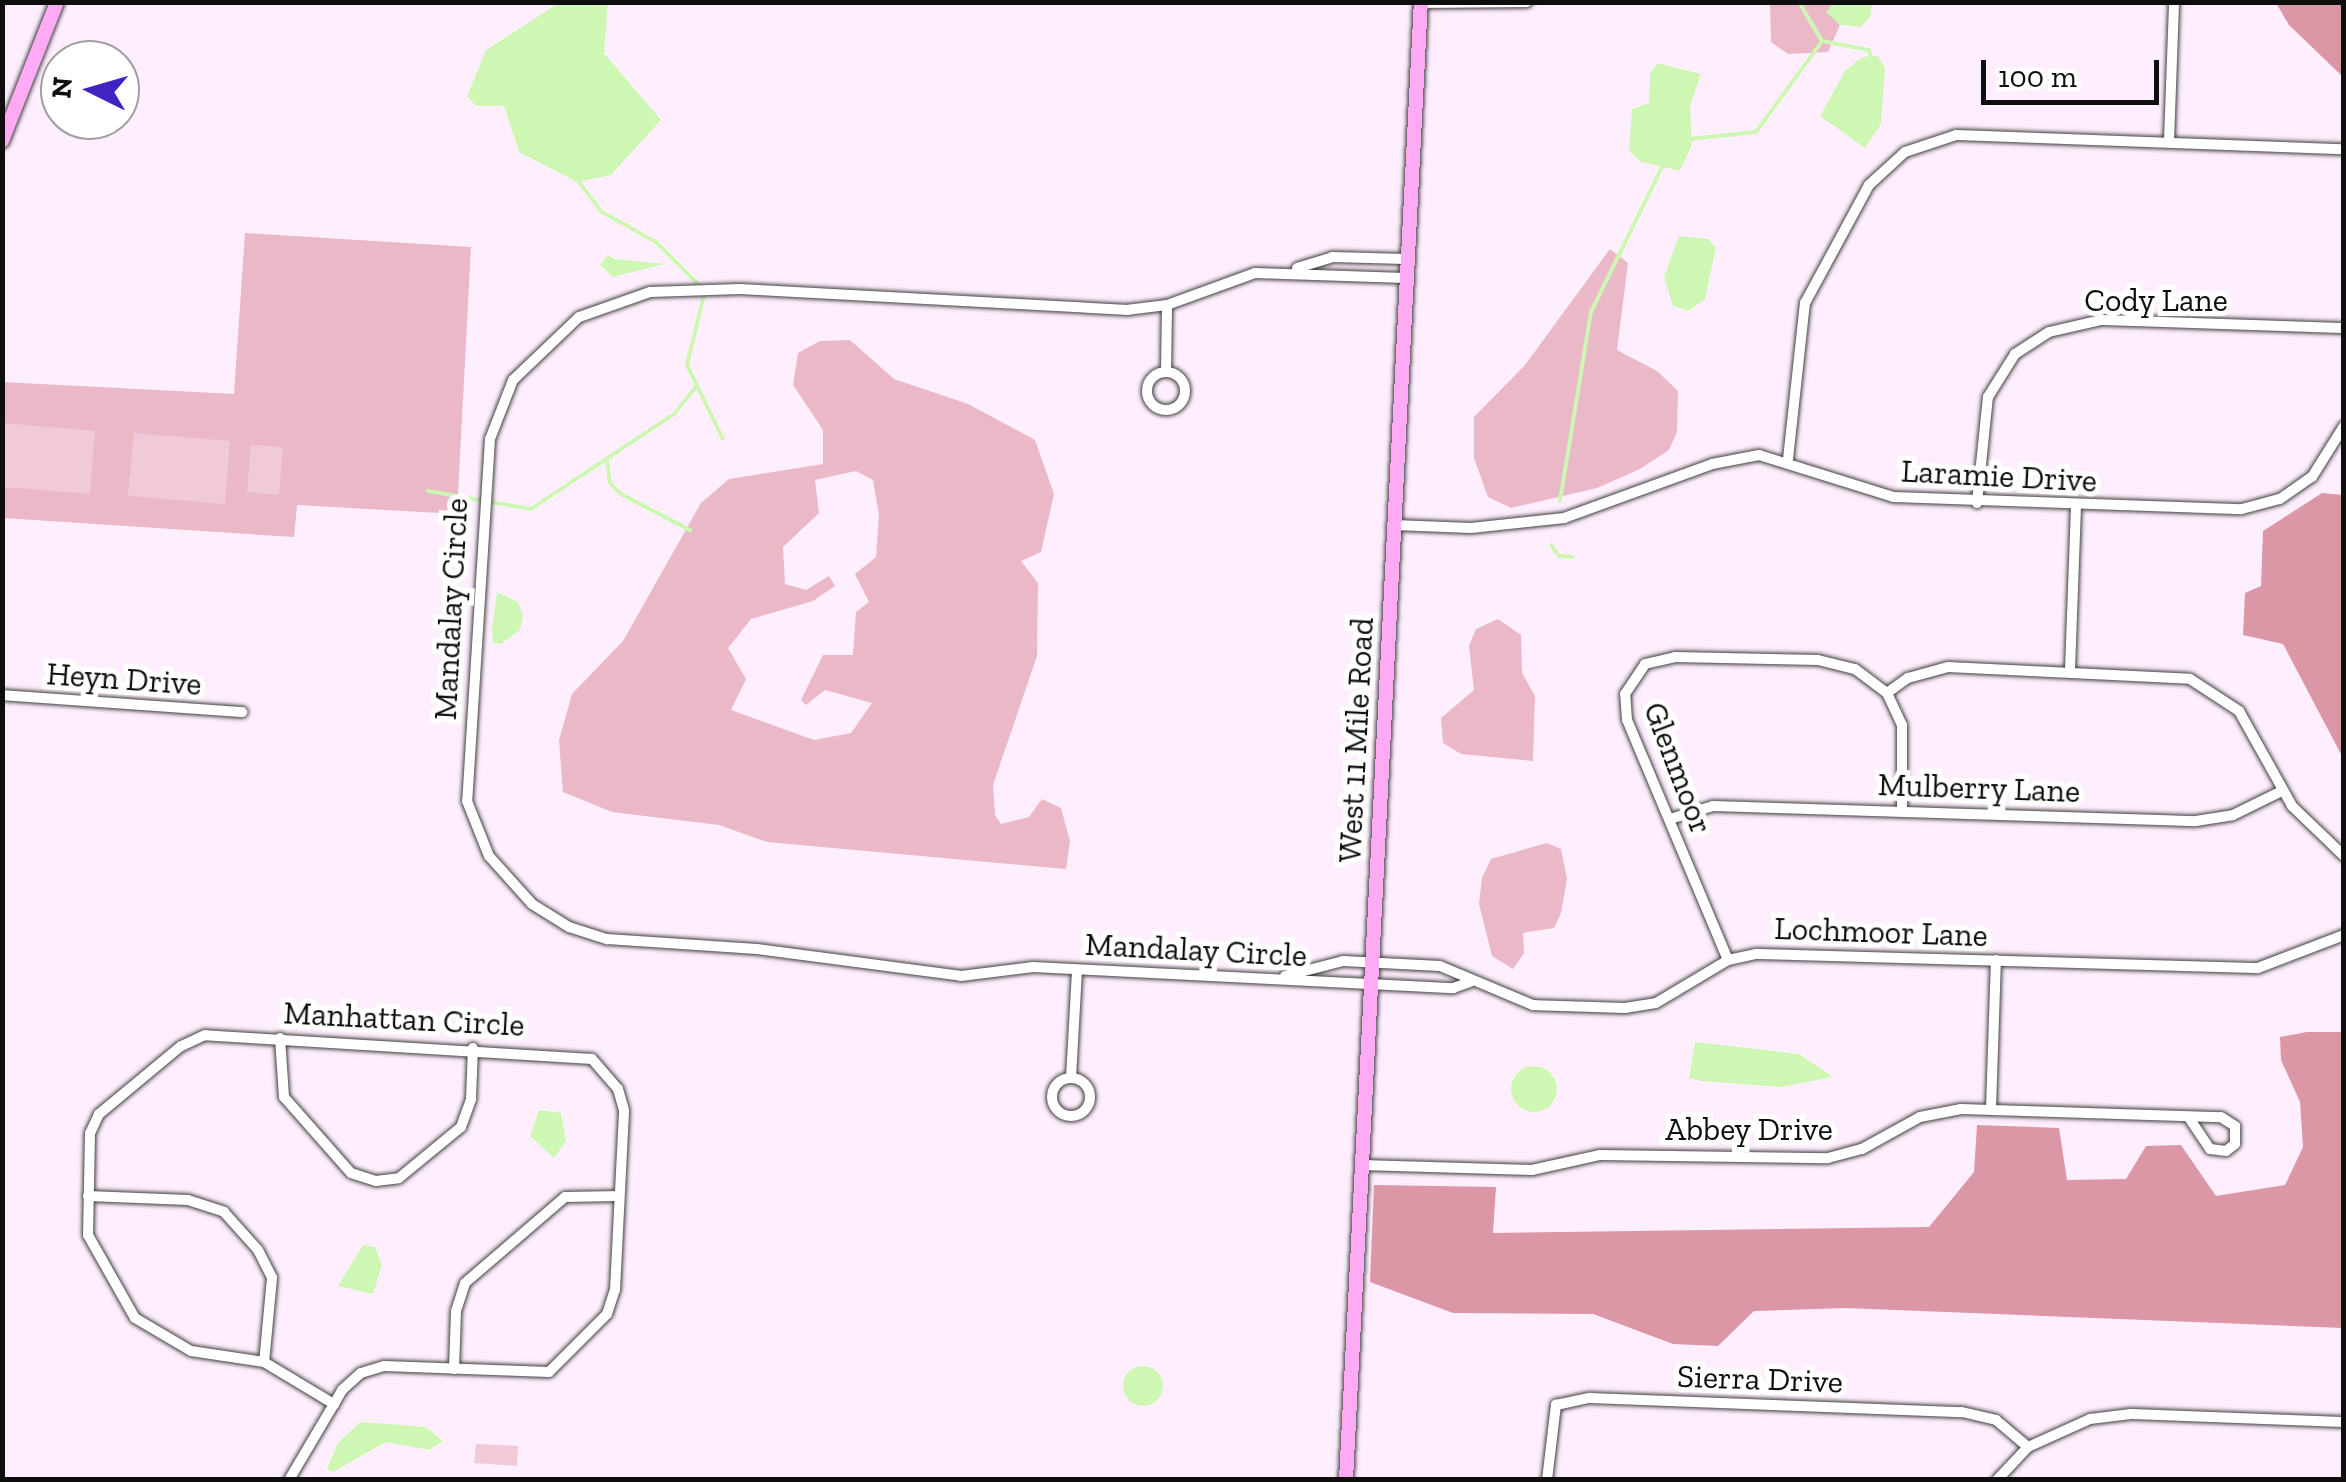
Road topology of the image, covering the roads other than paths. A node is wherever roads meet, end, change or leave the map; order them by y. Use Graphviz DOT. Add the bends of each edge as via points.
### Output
graph roads {
  1 [pos="58,2"];
  2 [pos="1527,2"];
  3 [pos="2174,2"];
  4 [pos="1421,3"];
  5 [pos="2,141"];
  6 [pos="2168,141"];
  7 [pos="2344,150"];
  8 [pos="1406,259"];
  9 [pos="1287,271"];
  10 [pos="1405,278"];
  11 [pos="1167,306"];
  12 [pos="2344,328"];
  13 [pos="1166,372"];
  14 [pos="2344,426"];
  15 [pos="1788,459"];
  16 [pos="1977,503"];
  17 [pos="2076,506"];
  18 [pos="1394,525"];
  19 [pos="2070,670"];
  20 [pos="1887,694"];
  21 [pos="2,695"];
  22 [pos="242,712"];
  23 [pos="2282,791"];
  24 [pos="1902,810"];
  25 [pos="1670,819"];
  26 [pos="2344,856"];
  27 [pos="2344,935"];
  28 [pos="1728,960"];
  29 [pos="1996,960"];
  30 [pos="1372,963"];
  31 [pos="1078,970"];
  32 [pos="1274,980"];
  33 [pos="1470,982"];
  34 [pos="1371,984"];
  35 [pos="280,1038"];
  36 [pos="474,1048"];
  37 [pos="1071,1078"];
  38 [pos="1991,1109"];
  39 [pos="2189,1118"];
  40 [pos="1361,1165"];
  41 [pos="88,1196"];
  42 [pos="619,1196"];
  43 [pos="264,1362"];
  44 [pos="454,1369"];
  45 [pos="334,1404"];
  46 [pos="2344,1422"];
  47 [pos="2028,1447"];
  48 [pos="289,1480"];
  49 [pos="1346,1480"];
  50 [pos="1547,1480"];
  51 [pos="1997,1480"];
  1 -- 5 [label="street"];
  2 -- 4 [label="street"];
  3 -- 6 [label="street"];
  4 -- 8 [label="street, West 11 Mile Road"];
  6 -- 7 [label="street"];
  6 -- 15 [label="street" via="1956,135 1894,160 1870,185 1805,303"];
  8 -- 9 [label="street" via="1332,257"];
  8 -- 10 [label="street, West 11 Mile Road"];
  9 -- 10 [label="street, Mandalay Circle"];
  9 -- 11 [label="street, Mandalay Circle" via="1230,278"];
  10 -- 18 [label="street, West 11 Mile Road"];
  11 -- 13 [label="street"];
  11 -- 31 [label="street, Mandalay Circle" via="1128,310 740,289 650,292 579,317 536,354 513,380 484,474 467,801 488,856 532,904 568,927 606,939 757,949 961,976"];
  12 -- 16 [label="street, Cody Lane" via="2102,320 2049,332 2015,354 1988,396"];
  14 -- 17 [label="street, Laramie Drive" via="2312,477 2266,504 2228,510"];
  15 -- 16 [label="street, Laramie Drive" via="1876,494"];
  15 -- 18 [label="street, Laramie Drive" via="1728,459 1648,492 1542,522"];
  16 -- 17 [label="street, Laramie Drive"];
  17 -- 19 [label="street"];
  18 -- 30 [label="street, West 11 Mile Road"];
  19 -- 20 [label="street" via="1939,668"];
  19 -- 23 [label="street" via="2161,674 2212,689 2251,726"];
  20 -- 24 [label="street" via="1904,737"];
  20 -- 25 [label="street, Glenmoor" via="1855,669 1828,661 1675,657 1645,664 1624,708"];
  21 -- 22 [label="street, Heyn Drive"];
  23 -- 24 [label="street, Mulberry Lane" via="2214,820"];
  23 -- 26 [label="street"];
  24 -- 25 [label="street, Mulberry Lane" via="1713,806"];
  25 -- 28 [label="street, Glenmoor"];
  27 -- 29 [label="street, Lochmoor Lane" via="2258,968"];
  28 -- 29 [label="street, Lochmoor Lane" via="1775,952"];
  28 -- 33 [label="street, Lochmoor Lane" via="1668,997 1634,1008 1533,1005"];
  29 -- 38 [label="street"];
  30 -- 32 [label="street, Lochmoor Lane" via="1333,962"];
  30 -- 33 [label="street, Lochmoor Lane" via="1444,966"];
  30 -- 34 [label="street, West 11 Mile Road"];
  31 -- 32 [label="street, Mandalay Circle"];
  31 -- 37 [label="street"];
  32 -- 34 [label="street, Mandalay Circle"];
  33 -- 34 [label="street, Mandalay Circle" via="1453,988"];
  34 -- 40 [label="street, West 11 Mile Road"];
  35 -- 36 [label="street, Manhattan Circle"];
  35 -- 36 [label="street" via="284,1097 351,1173 376,1181 399,1178 461,1127 471,1099"];
  35 -- 41 [label="street, Manhattan Circle" via="205,1035 154,1069 94,1123"];
  36 -- 42 [label="street, Manhattan Circle" via="574,1054 598,1064 623,1099"];
  38 -- 39 [label="street, Abbey Drive"];
  38 -- 40 [label="street, Abbey Drive" via="1928,1114 1862,1150 1828,1158 1616,1154 1532,1170"];
  39 -- 39 [label="street, Abbey Drive" via="2227,1118 2235,1126 2235,1144 2226,1151 2210,1149"];
  40 -- 49 [label="street, West 11 Mile Road"];
  41 -- 43 [label="street, Manhattan Circle" via="92,1246 134,1318 191,1352"];
  41 -- 43 [label="street" via="188,1200 224,1212 258,1250 272,1278"];
  42 -- 44 [label="street" via="565,1197 465,1283"];
  42 -- 44 [label="street, Manhattan Circle" via="614,1290 599,1325 549,1372"];
  43 -- 45 [label="street, Manhattan Circle"];
  44 -- 45 [label="street, Manhattan Circle" via="371,1368"];
  45 -- 48 [label="street"];
  46 -- 47 [label="street" via="2132,1414 2073,1425"];
  47 -- 50 [label="street, Sierra Drive" via="1996,1420 1962,1412 1590,1398 1556,1404"];
  47 -- 51 [label="street"];
}
